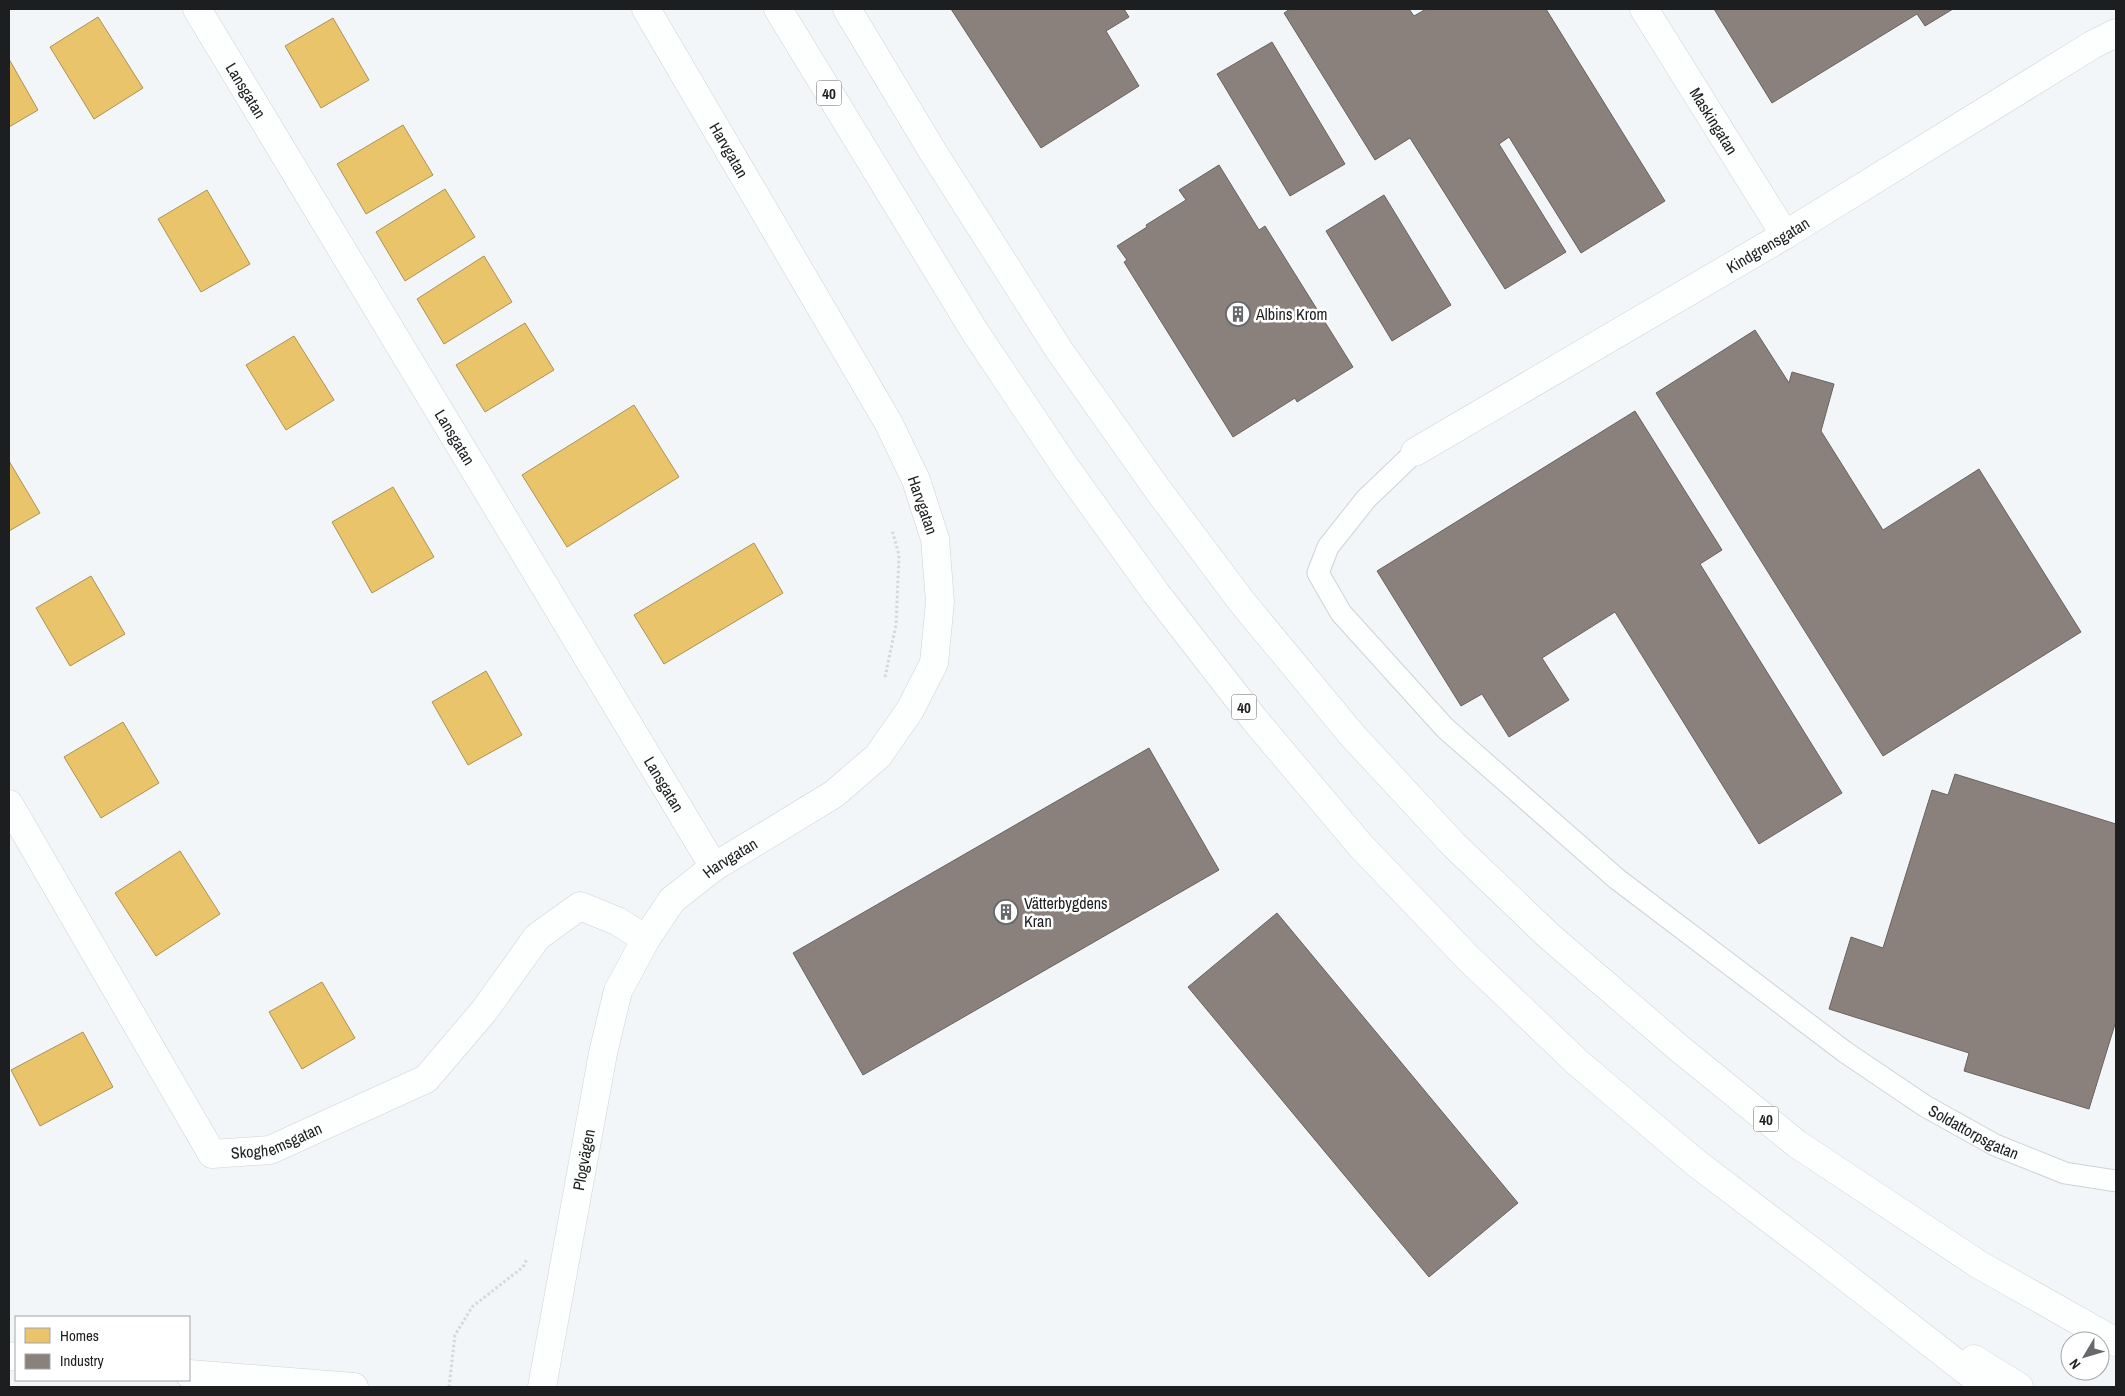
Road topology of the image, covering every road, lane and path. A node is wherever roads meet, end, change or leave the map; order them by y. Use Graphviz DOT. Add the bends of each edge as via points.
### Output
graph roads {
  1 [pos="197,9"];
  2 [pos="646,9"];
  3 [pos="778,9"];
  4 [pos="847,9"];
  5 [pos="1644,9"];
  6 [pos="2116,33"];
  7 [pos="1785,235"];
  8 [pos="1416,452"];
  9 [pos="890,521"];
  10 [pos="881,684"];
  11 [pos="9,804"];
  12 [pos="714,867"];
  13 [pos="646,939"];
  14 [pos="2116,1182"];
  15 [pos="530,1255"];
  16 [pos="1833,1266"];
  17 [pos="2116,1342"];
  18 [pos="190,1374"];
  19 [pos="274,1385"];
  20 [pos="354,1387"];
  21 [pos="449,1387"];
  22 [pos="542,1387"];
  23 [pos="1987,1387"];
  24 [pos="2019,1387"];
  1 -- 12 [label="main road, Lansgatan"];
  2 -- 12 [label="main road, Harvgatan" via="888,422 916,480 935,539 940,602 934,663 910,710 878,756 834,794"];
  3 -- 16 [label="main road, 40" via="975,332 1066,468 1156,593 1254,719 1374,859 1468,958 1577,1062 1696,1164"];
  4 -- 17 [label="main road, 40" via="1059,350 1153,483 1242,602 1346,728 1454,845 1549,936 1680,1049 1798,1144 1978,1264"];
  5 -- 7 [label="main road, Maskingatan"];
  6 -- 7 [label="main road, Kindgrensgatan"];
  7 -- 8 [label="main road, Kindgrensgatan"];
  8 -- 14 [label="lane, Soldattorpsgatan" via="1366,499 1328,547 1318,573 1341,614 1445,728 1617,879 1845,1052 1925,1106 1995,1145 2065,1173"];
  9 -- 10 [label="path" via="899,556 896,625"];
  11 -- 13 [label="main road, Skoghemsgatan" via="212,1154 270,1150 426,1079 484,1011 537,937 580,906 617,920"];
  12 -- 13 [label="main road, Harvgatan" via="672,900"];
  13 -- 22 [label="main road, Plogvägen" via="618,991 602,1053"];
  15 -- 21 [label="path" via="523,1267 472,1307 455,1335"];
  16 -- 23 [label="main road"];
  16 -- 24 [label="main road, 40"];
  18 -- 19 [label="main road"];
  19 -- 20 [label="main road"];
}
